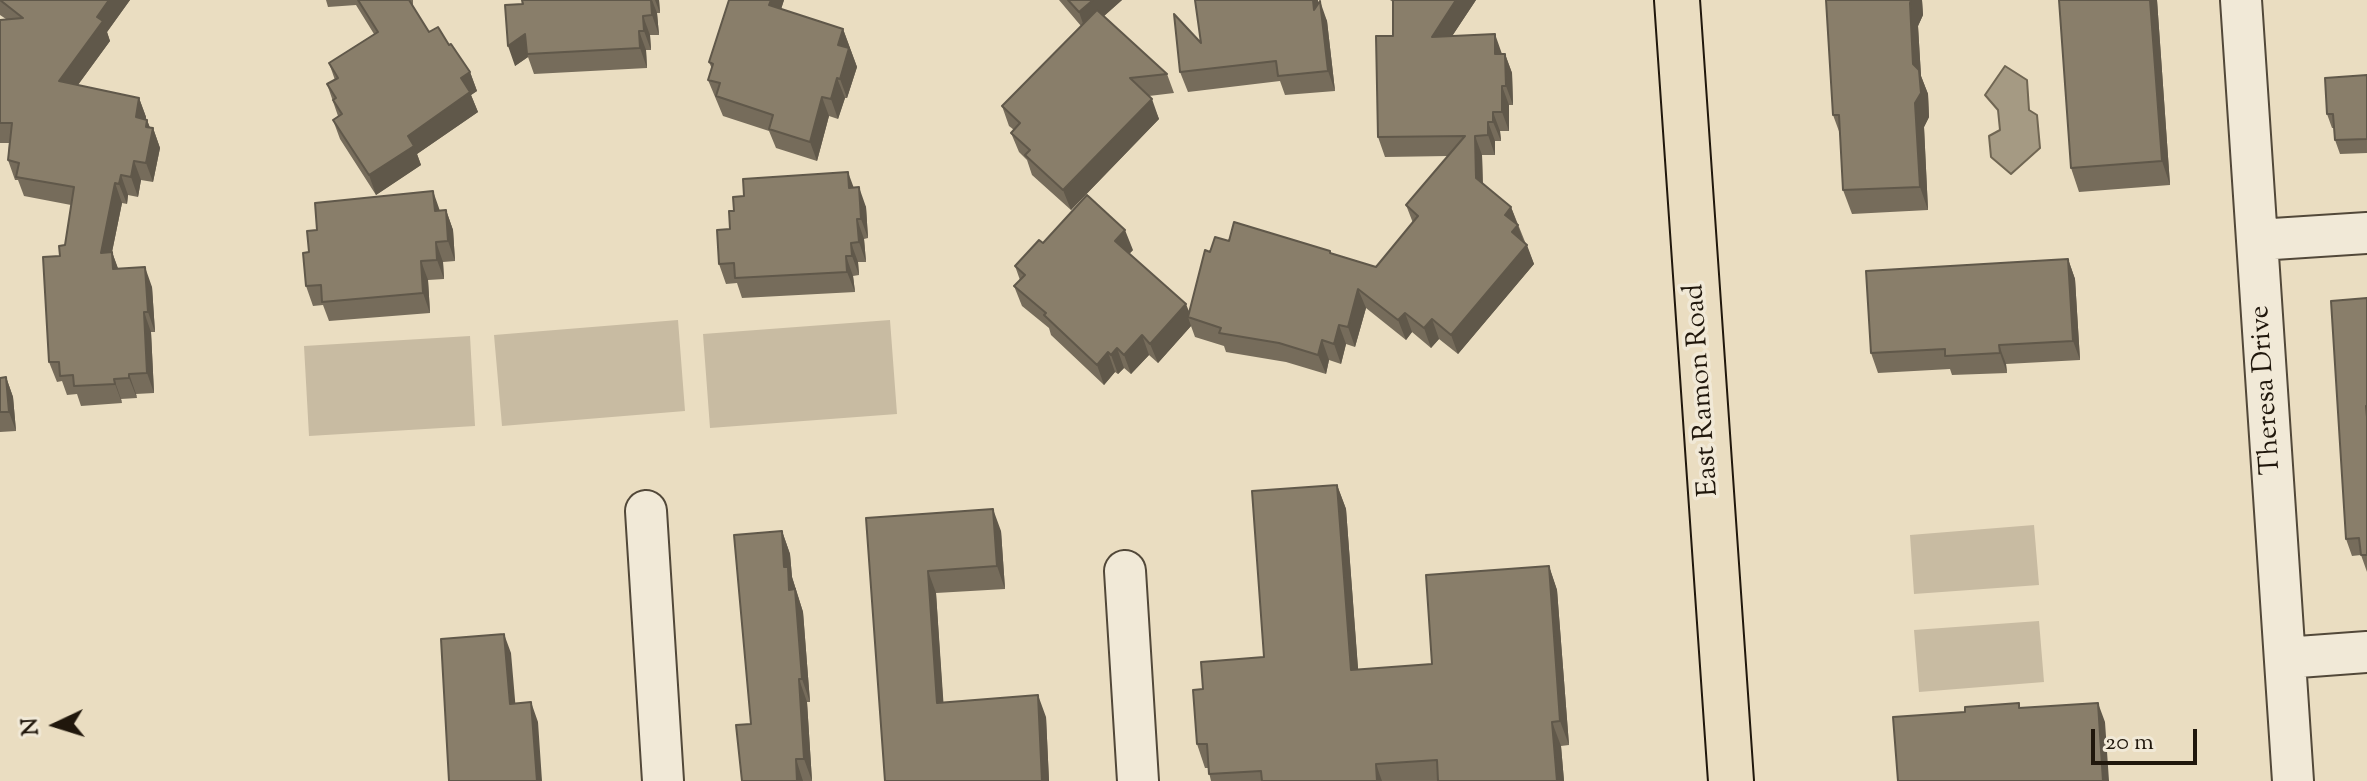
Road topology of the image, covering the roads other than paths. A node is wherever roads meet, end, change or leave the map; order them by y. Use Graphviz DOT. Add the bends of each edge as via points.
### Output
graph roads {
  1 [pos="1677,0"];
  2 [pos="2241,0"];
  3 [pos="2367,233"];
  4 [pos="2258,240"];
  5 [pos="646,511"];
  6 [pos="1125,571"];
  7 [pos="2367,652"];
  8 [pos="2285,658"];
  9 [pos="663,781"];
  10 [pos="1138,781"];
  11 [pos="1731,781"];
  12 [pos="2293,781"];
  1 -- 11 [label="main road, East Ramon Road"];
  2 -- 4 [label="street, Theresa Drive"];
  3 -- 4 [label="street"];
  4 -- 8 [label="street, Theresa Drive"];
  5 -- 9 [label="street"];
  6 -- 10 [label="street"];
  7 -- 8 [label="street"];
  8 -- 12 [label="street, Theresa Drive"];
}
